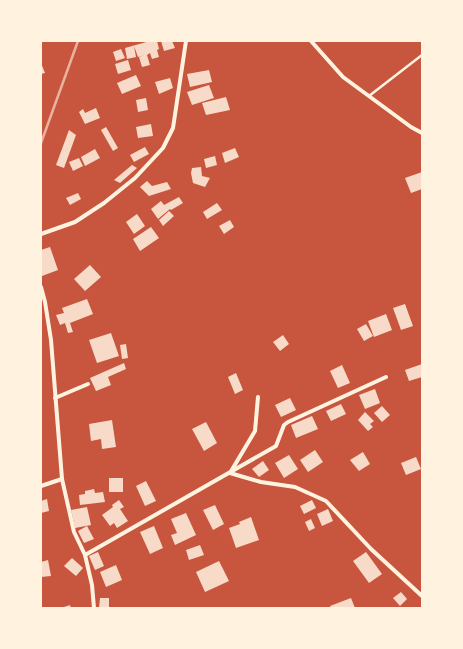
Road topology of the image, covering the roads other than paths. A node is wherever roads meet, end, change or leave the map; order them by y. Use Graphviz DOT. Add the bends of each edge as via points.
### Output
graph roads {
  1 [pos="186,41"];
  2 [pos="311,41"];
  3 [pos="422,55"];
  4 [pos="369,96"];
  5 [pos="422,133"];
  6 [pos="41,234"];
  7 [pos="41,287"];
  8 [pos="386,377"];
  9 [pos="88,384"];
  10 [pos="258,397"];
  11 [pos="55,398"];
  12 [pos="230,473"];
  13 [pos="62,479"];
  14 [pos="41,486"];
  15 [pos="85,555"];
  16 [pos="422,596"];
  17 [pos="94,608"];
  1 -- 6 [label="street" via="173,128 163,148 135,178 104,204 74,222"];
  2 -- 4 [label="street" via="343,77"];
  3 -- 4 [label="lane"];
  4 -- 5 [label="street"];
  7 -- 11 [label="street" via="51,340"];
  8 -- 12 [label="street" via="288,422 284,425 276,446"];
  9 -- 11 [label="street"];
  10 -- 12 [label="street" via="255,431"];
  11 -- 13 [label="street"];
  12 -- 15 [label="street"];
  12 -- 16 [label="street" via="261,482 295,487 326,501 371,549"];
  13 -- 14 [label="street"];
  13 -- 15 [label="street" via="74,532"];
  15 -- 17 [label="street"];
}
